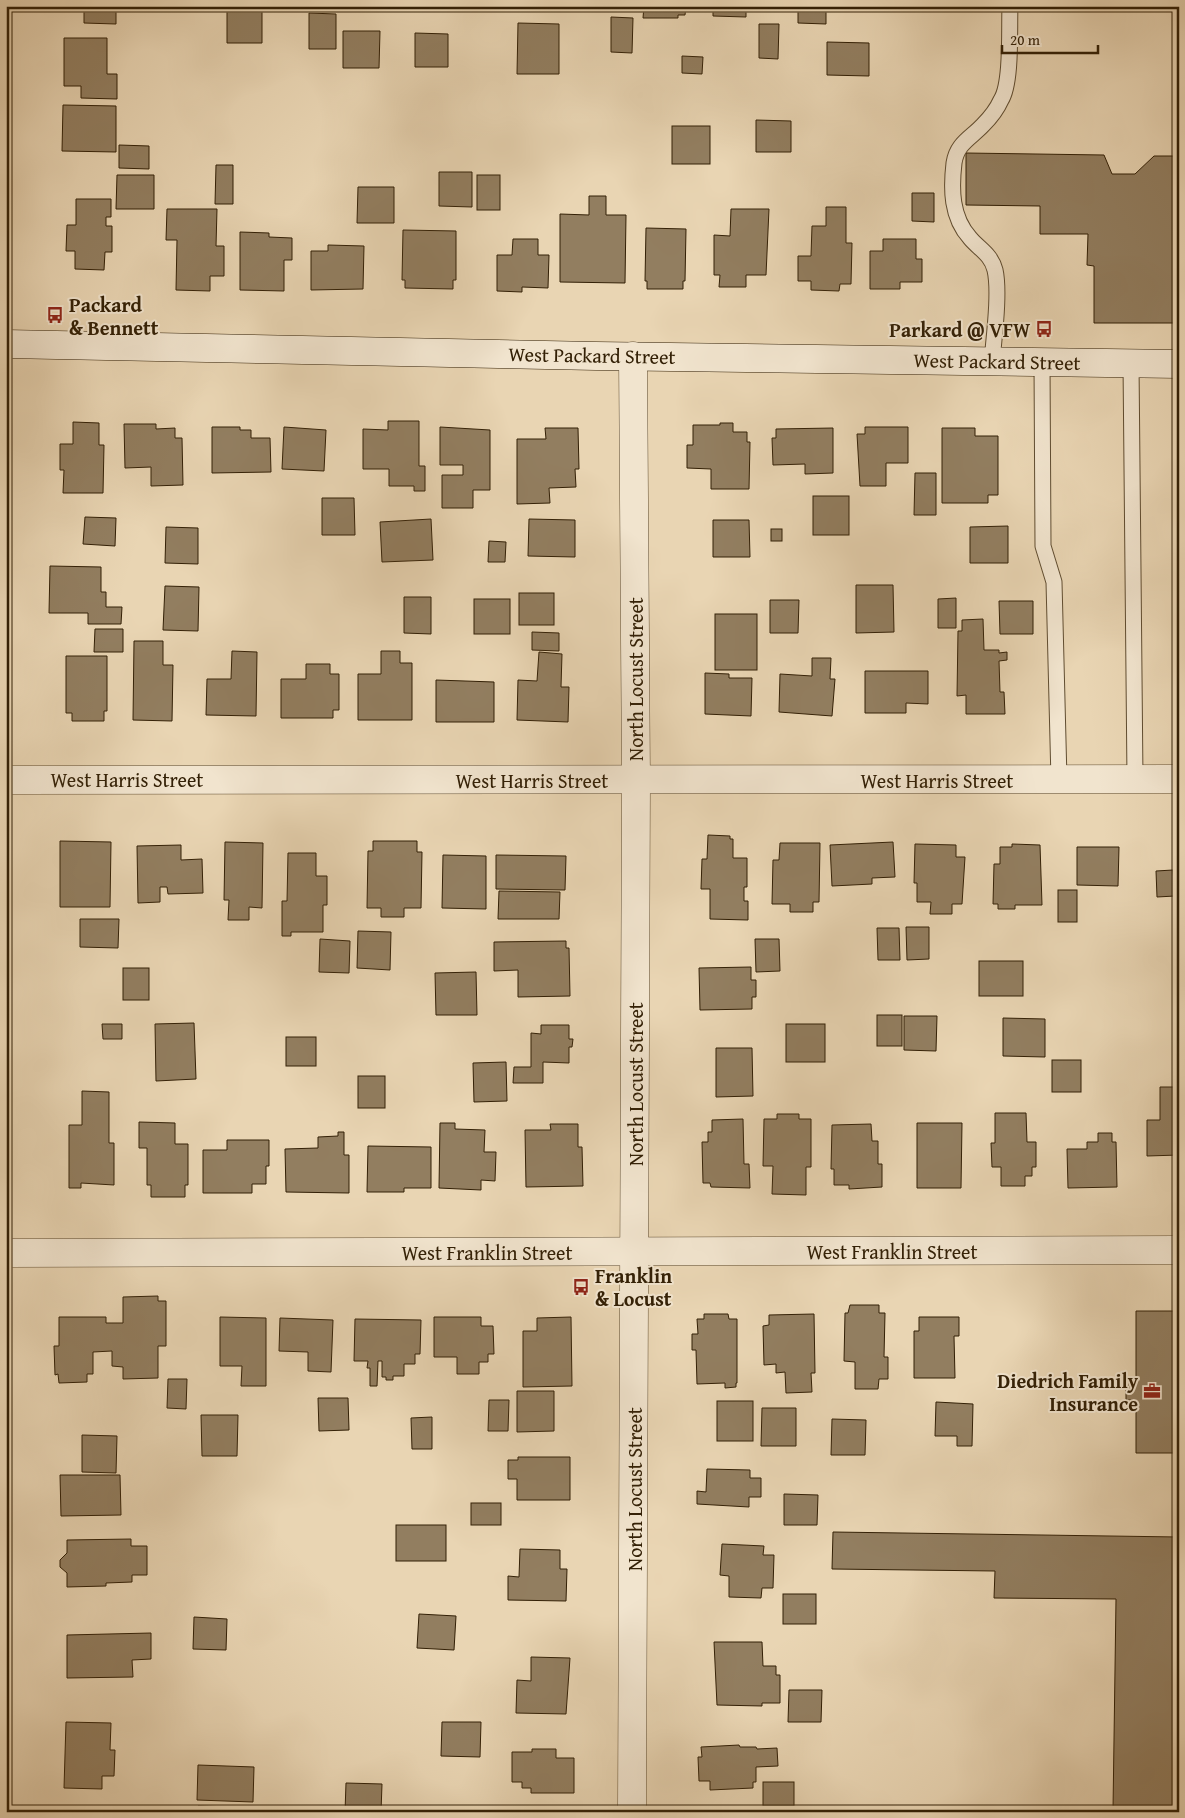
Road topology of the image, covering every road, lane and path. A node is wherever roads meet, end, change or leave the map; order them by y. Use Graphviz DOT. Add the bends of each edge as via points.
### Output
graph roads {
  1 [pos="1010,6"];
  2 [pos="6,344"];
  3 [pos="633,356"];
  4 [pos="992,361"];
  5 [pos="1042,362"];
  6 [pos="1131,363"];
  7 [pos="1179,364"];
  8 [pos="1135,779"];
  9 [pos="1179,779"];
  10 [pos="6,780"];
  11 [pos="636,780"];
  12 [pos="1059,780"];
  13 [pos="1179,1250"];
  14 [pos="635,1252"];
  15 [pos="6,1253"];
  16 [pos="632,1812"];
  1 -- 4 [label="lane" via="1008,71 1003,99 983,126 964,141 954,162 953,200 957,220 970,238 989,255 995,270"];
  2 -- 3 [label="street, West Packard Street"];
  3 -- 4 [label="street, West Packard Street"];
  3 -- 11 [label="street, North Locust Street"];
  4 -- 5 [label="street, West Packard Street"];
  5 -- 6 [label="street, West Packard Street"];
  5 -- 12 [label="lane" via="1043,546 1054,582"];
  6 -- 7 [label="street, West Packard Street"];
  6 -- 8 [label="lane"];
  8 -- 9 [label="street, West Harris Street"];
  8 -- 12 [label="street, West Harris Street"];
  10 -- 11 [label="street, West Harris Street"];
  11 -- 12 [label="street, West Harris Street"];
  11 -- 14 [label="street, North Locust Street"];
  13 -- 14 [label="street, West Franklin Street"];
  14 -- 15 [label="street, West Franklin Street"];
  14 -- 16 [label="street, North Locust Street"];
}
